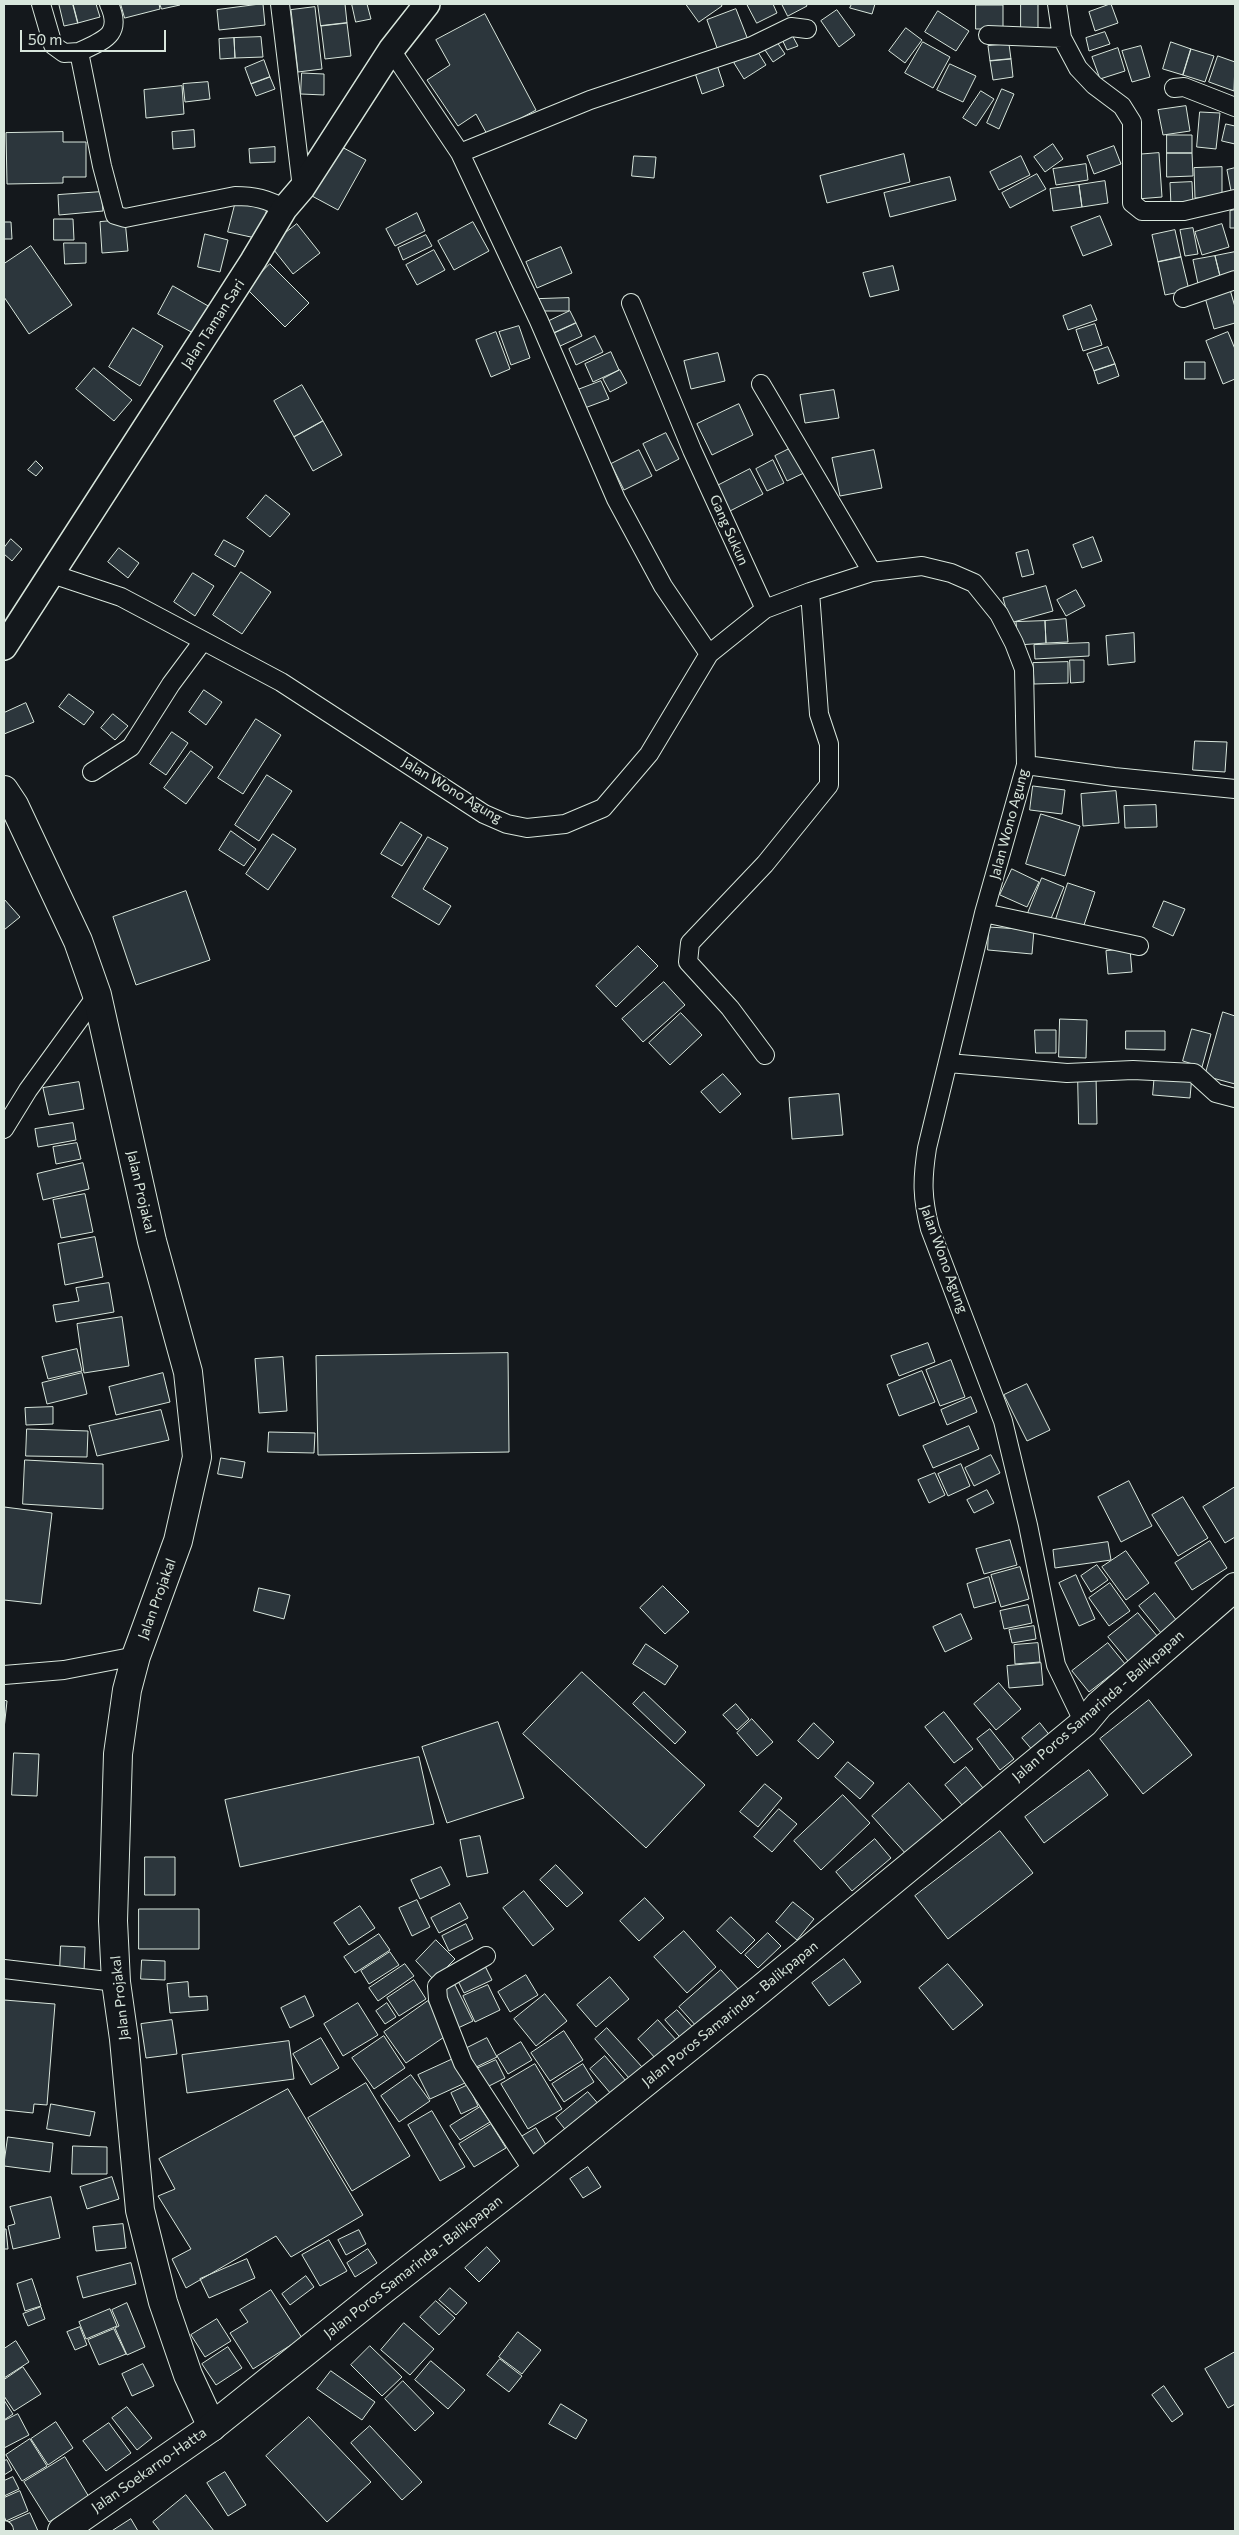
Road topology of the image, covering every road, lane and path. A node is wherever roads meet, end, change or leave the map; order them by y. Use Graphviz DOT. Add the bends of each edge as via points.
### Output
graph roads {
  1 [pos="41,4"];
  2 [pos="109,4"];
  3 [pos="280,4"];
  4 [pos="1056,4"];
  5 [pos="418,9"];
  6 [pos="807,29"];
  7 [pos="988,35"];
  8 [pos="1062,38"];
  9 [pos="391,50"];
  10 [pos="79,52"];
  11 [pos="1174,88"];
  12 [pos="1235,107"];
  13 [pos="460,152"];
  14 [pos="302,188"];
  15 [pos="1235,199"];
  16 [pos="284,209"];
  17 [pos="1235,280"];
  18 [pos="1183,298"];
  19 [pos="631,303"];
  20 [pos="761,384"];
  21 [pos="872,572"];
  22 [pos="52,574"];
  23 [pos="810,592"];
  24 [pos="765,610"];
  25 [pos="203,641"];
  26 [pos="4,647"];
  27 [pos="710,654"];
  28 [pos="1026,765"];
  29 [pos="92,772"];
  30 [pos="1235,789"];
  31 [pos="4,790"];
  32 [pos="984,913"];
  33 [pos="1139,946"];
  34 [pos="96,995"];
  35 [pos="765,1055"];
  36 [pos="948,1062"];
  37 [pos="1235,1098"];
  38 [pos="4,1129"];
  39 [pos="1235,1587"];
  40 [pos="136,1656"];
  41 [pos="4,1675"];
  42 [pos="1084,1723"];
  43 [pos="486,1956"];
  44 [pos="4,1969"];
  45 [pos="116,1982"];
  46 [pos="534,2172"];
  47 [pos="212,2427"];
  48 [pos="62,2531"];
  1 -- 10 [label="street" via="53,45 64,53"];
  2 -- 10 [label="street" via="114,27 111,34"];
  3 -- 14 [label="street"];
  4 -- 8 [label="street"];
  5 -- 9 [label="street, Jalan Taman Sari"];
  6 -- 13 [label="street" via="791,27 752,46 590,100"];
  7 -- 8 [label="street"];
  8 -- 15 [label="street" via="1078,68 1094,86 1122,106 1132,122 1132,203 1142,210 1184,211"];
  9 -- 13 [label="street"];
  9 -- 14 [label="street, Jalan Taman Sari"];
  10 -- 16 [label="street" via="102,166 116,215 125,218 235,196 270,200"];
  11 -- 12 [label="street" via="1184,87"];
  13 -- 27 [label="street" via="616,499 664,586"];
  14 -- 16 [label="street, Jalan Taman Sari"];
  16 -- 22 [label="street, Jalan Taman Sari"];
  17 -- 18 [label="street"];
  19 -- 24 [label="street, Gang Sukun" via="692,450"];
  20 -- 21 [label="street"];
  21 -- 23 [label="street, Jalan Wono Agung"];
  21 -- 28 [label="street, Jalan Wono Agung" via="922,566 951,573 974,583 999,614 1024,669"];
  22 -- 25 [label="street, Jalan Wono Agung" via="121,596"];
  22 -- 26 [label="street, Jalan Taman Sari"];
  23 -- 24 [label="street, Jalan Wono Agung"];
  23 -- 35 [label="street" via="819,714 830,744 829,786 765,864 690,943 688,962 730,1008"];
  24 -- 27 [label="street, Jalan Wono Agung"];
  25 -- 27 [label="street, Jalan Wono Agung" via="281,682 484,814 527,828 565,824 603,808 649,754"];
  25 -- 29 [label="street" via="131,747"];
  28 -- 30 [label="street"];
  28 -- 32 [label="street, Jalan Wono Agung"];
  31 -- 34 [label="main road, Jalan Projakal" via="78,941"];
  32 -- 33 [label="street"];
  32 -- 36 [label="street, Jalan Wono Agung"];
  34 -- 38 [label="street"];
  34 -- 40 [label="main road, Jalan Projakal" via="152,1241 188,1372 197,1457 178,1541"];
  36 -- 37 [label="street" via="1067,1073 1132,1070 1194,1073 1216,1093"];
  36 -- 42 [label="street, Jalan Wono Agung" via="927,1148 922,1179 923,1203 1003,1421 1056,1665"];
  39 -- 42 [label="main road, Jalan Poros Samarinda - Balikpapan" via="1099,1705"];
  40 -- 41 [label="street" via="64,1670"];
  40 -- 45 [label="main road, Jalan Projakal" via="127,1690 118,1754 113,1921"];
  42 -- 46 [label="main road, Jalan Poros Samarinda - Balikpapan"];
  43 -- 46 [label="street" via="442,1981 437,1986 438,1999 463,2063"];
  44 -- 45 [label="street"];
  45 -- 47 [label="main road, Jalan Projakal" via="140,2210 163,2302 188,2375"];
  46 -- 47 [label="main road, Jalan Poros Samarinda - Balikpapan"];
  47 -- 48 [label="main road, Jalan Soekarno-Hatta"];
}
